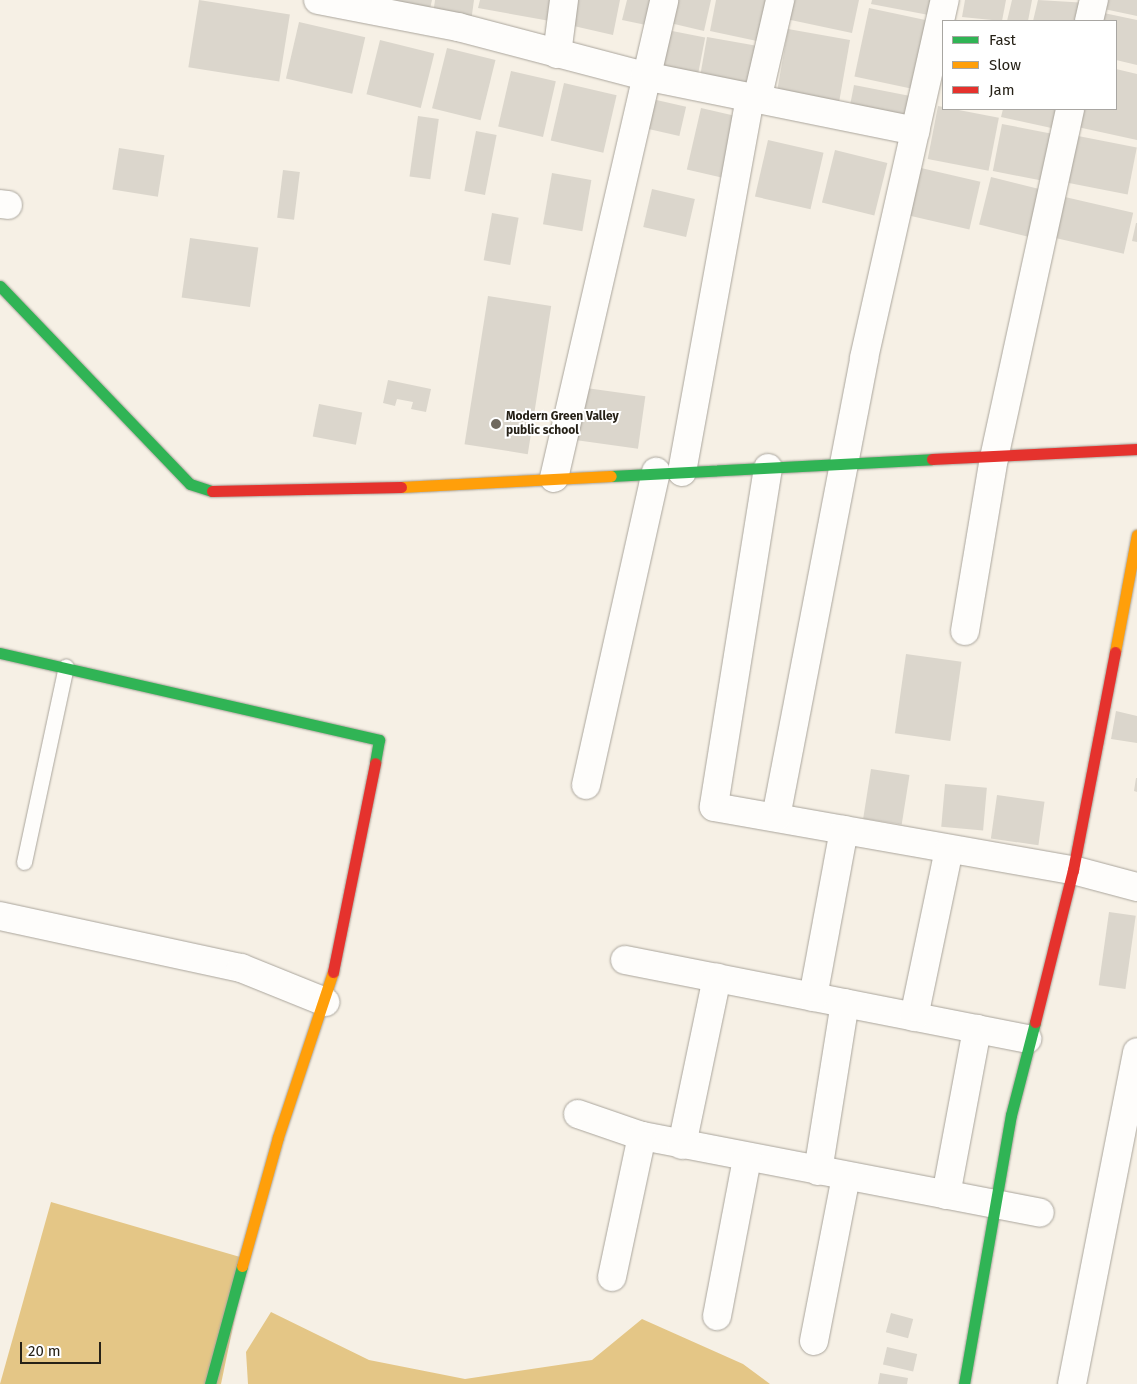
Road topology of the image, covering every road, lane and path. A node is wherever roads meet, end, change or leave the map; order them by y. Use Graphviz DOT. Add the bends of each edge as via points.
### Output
graph roads {
  1 [pos="318,0"];
  2 [pos="564,0"];
  3 [pos="664,0"];
  4 [pos="780,0"];
  5 [pos="945,0"];
  6 [pos="1094,0"];
  7 [pos="1090,20"];
  8 [pos="557,54"];
  9 [pos="645,76"];
  10 [pos="754,99"];
  11 [pos="1070,110"];
  12 [pos="914,130"];
  13 [pos="0,286"];
  14 [pos="1137,449"];
  15 [pos="994,458"];
  16 [pos="845,467"];
  17 [pos="768,468"];
  18 [pos="669,472"];
  19 [pos="554,478"];
  20 [pos="1137,535"];
  21 [pos="965,631"];
  22 [pos="0,653"];
  23 [pos="66,666"];
  24 [pos="586,785"];
  25 [pos="776,817"];
  26 [pos="844,830"];
  27 [pos="949,850"];
  28 [pos="24,862"];
  29 [pos="1073,870"];
  30 [pos="1137,887"];
  31 [pos="0,916"];
  32 [pos="625,960"];
  33 [pos="718,978"];
  34 [pos="813,997"];
  35 [pos="325,1002"];
  36 [pos="845,1003"];
  37 [pos="914,1017"];
  38 [pos="977,1029"];
  39 [pos="1027,1038"];
  40 [pos="1137,1052"];
  41 [pos="578,1114"];
  42 [pos="642,1136"];
  43 [pos="682,1145"];
  44 [pos="747,1158"];
  45 [pos="818,1171"];
  46 [pos="846,1176"];
  47 [pos="946,1195"];
  48 [pos="993,1204"];
  49 [pos="1040,1213"];
  50 [pos="612,1277"];
  51 [pos="717,1316"];
  52 [pos="814,1342"];
  53 [pos="210,1384"];
  54 [pos="964,1384"];
  55 [pos="1072,1384"];
  1 -- 8 [label="street" via="458,27"];
  2 -- 8 [label="street"];
  3 -- 9 [label="street"];
  4 -- 10 [label="street"];
  5 -- 12 [label="street"];
  6 -- 7 [label="street"];
  8 -- 9 [label="street"];
  9 -- 10 [label="street"];
  9 -- 19 [label="street"];
  10 -- 12 [label="street"];
  10 -- 18 [label="street"];
  11 -- 15 [label="street"];
  12 -- 16 [label="street"];
  13 -- 19 [label="street" via="199,490 316,491"];
  14 -- 15 [label="street"];
  15 -- 16 [label="street"];
  15 -- 21 [label="street"];
  16 -- 17 [label="street"];
  16 -- 25 [label="street"];
  17 -- 18 [label="street"];
  17 -- 25 [label="street" via="714,807"];
  18 -- 19 [label="street"];
  18 -- 24 [label="street"];
  20 -- 29 [label="street"];
  22 -- 23 [label="street"];
  23 -- 28 [label="lane"];
  23 -- 35 [label="street" via="380,740"];
  25 -- 26 [label="street"];
  26 -- 27 [label="street"];
  26 -- 34 [label="street"];
  27 -- 29 [label="street"];
  27 -- 37 [label="street"];
  29 -- 30 [label="street"];
  29 -- 39 [label="street"];
  31 -- 35 [label="street" via="233,965"];
  32 -- 33 [label="street"];
  33 -- 34 [label="street"];
  33 -- 43 [label="street"];
  34 -- 36 [label="street"];
  35 -- 53 [label="street" via="278,1137"];
  36 -- 37 [label="street"];
  36 -- 45 [label="street"];
  37 -- 38 [label="street"];
  38 -- 39 [label="street"];
  38 -- 47 [label="street"];
  39 -- 48 [label="street"];
  40 -- 55 [label="street"];
  41 -- 42 [label="street"];
  42 -- 43 [label="street"];
  42 -- 50 [label="street"];
  43 -- 44 [label="street"];
  44 -- 45 [label="street"];
  44 -- 51 [label="street"];
  45 -- 46 [label="street"];
  46 -- 47 [label="street"];
  46 -- 52 [label="street"];
  47 -- 48 [label="street"];
  48 -- 49 [label="street"];
  48 -- 54 [label="street"];
}
